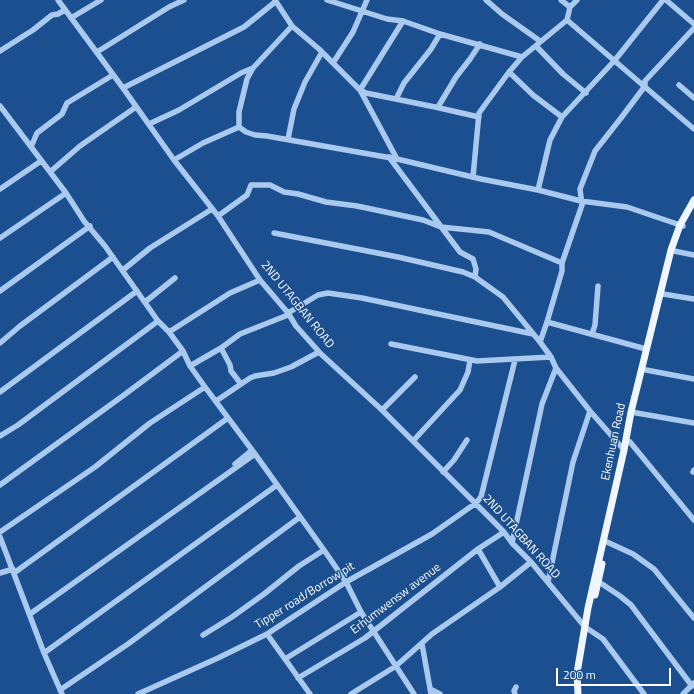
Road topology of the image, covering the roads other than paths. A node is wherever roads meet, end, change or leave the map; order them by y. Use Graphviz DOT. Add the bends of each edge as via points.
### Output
graph roads {
  1 [pos="58,0"];
  2 [pos="101,0"];
  3 [pos="184,0"];
  4 [pos="327,0"];
  5 [pos="367,0"];
  6 [pos="486,0"];
  7 [pos="561,0"];
  8 [pos="577,0"];
  9 [pos="664,0"];
  10 [pos="275,1"];
  11 [pos="570,7"];
  12 [pos="65,10"];
  13 [pos="362,11"];
  14 [pos="71,18"];
  15 [pos="567,20"];
  16 [pos="403,22"];
  17 [pos="694,24"];
  18 [pos="292,26"];
  19 [pos="694,28"];
  20 [pos="440,34"];
  21 [pos="540,41"];
  22 [pos="480,44"];
  23 [pos="536,46"];
  24 [pos="0,51"];
  25 [pos="97,52"];
  26 [pos="322,52"];
  27 [pos="522,57"];
  28 [pos="615,60"];
  29 [pos="333,63"];
  30 [pos="253,68"];
  31 [pos="509,72"];
  32 [pos="113,75"];
  33 [pos="679,85"];
  34 [pos="644,86"];
  35 [pos="123,88"];
  36 [pos="360,90"];
  37 [pos="586,93"];
  38 [pos="694,98"];
  39 [pos="396,99"];
  40 [pos="0,106"];
  41 [pos="136,106"];
  42 [pos="438,107"];
  43 [pos="479,117"];
  44 [pos="562,117"];
  45 [pos="149,124"];
  46 [pos="239,127"];
  47 [pos="694,130"];
  48 [pos="288,139"];
  49 [pos="31,148"];
  50 [pos="389,157"];
  51 [pos="397,158"];
  52 [pos="40,160"];
  53 [pos="174,160"];
  54 [pos="50,172"];
  55 [pos="473,177"];
  56 [pos="0,189"];
  57 [pos="538,190"];
  58 [pos="66,193"];
  59 [pos="694,200"];
  60 [pos="581,201"];
  61 [pos="694,206"];
  62 [pos="212,209"];
  63 [pos="218,216"];
  64 [pos="681,225"];
  65 [pos="90,226"];
  66 [pos="440,227"];
  67 [pos="274,233"];
  68 [pos="0,238"];
  69 [pos="674,251"];
  70 [pos="694,255"];
  71 [pos="113,257"];
  72 [pos="562,262"];
  73 [pos="123,270"];
  74 [pos="475,277"];
  75 [pos="175,278"];
  76 [pos="260,280"];
  77 [pos="598,286"];
  78 [pos="0,291"];
  79 [pos="137,291"];
  80 [pos="663,294"];
  81 [pos="694,299"];
  82 [pos="146,302"];
  83 [pos="288,314"];
  84 [pos="158,321"];
  85 [pos="547,322"];
  86 [pos="169,332"];
  87 [pos="533,334"];
  88 [pos="592,334"];
  89 [pos="540,342"];
  90 [pos="0,343"];
  91 [pos="392,344"];
  92 [pos="221,348"];
  93 [pos="646,348"];
  94 [pos="183,352"];
  95 [pos="319,352"];
  96 [pos="550,357"];
  97 [pos="470,360"];
  98 [pos="515,360"];
  99 [pos="190,366"];
  100 [pos="556,368"];
  101 [pos="646,370"];
  102 [pos="414,377"];
  103 [pos="694,379"];
  104 [pos="241,384"];
  105 [pos="205,387"];
  106 [pos="0,392"];
  107 [pos="216,401"];
  108 [pos="382,410"];
  109 [pos="590,411"];
  110 [pos="633,412"];
  111 [pos="228,418"];
  112 [pos="694,423"];
  113 [pos="0,436"];
  114 [pos="467,440"];
  115 [pos="413,441"];
  116 [pos="630,442"];
  117 [pos="624,450"];
  118 [pos="254,452"];
  119 [pos="443,472"];
  120 [pos="0,485"];
  121 [pos="277,486"];
  122 [pos="476,503"];
  123 [pos="300,517"];
  124 [pos="694,520"];
  125 [pos="0,532"];
  126 [pos="504,532"];
  127 [pos="0,537"];
  128 [pos="607,542"];
  129 [pos="512,543"];
  130 [pos="478,549"];
  131 [pos="324,550"];
  132 [pos="531,562"];
  133 [pos="96,564"];
  134 [pos="13,571"];
  135 [pos="0,573"];
  136 [pos="346,582"];
  137 [pos="548,582"];
  138 [pos="599,582"];
  139 [pos="500,587"];
  140 [pos="120,598"];
  141 [pos="361,612"];
  142 [pos="30,614"];
  143 [pos="694,618"];
  144 [pos="586,627"];
  145 [pos="374,631"];
  146 [pos="267,634"];
  147 [pos="203,635"];
  148 [pos="422,644"];
  149 [pos="44,652"];
  150 [pos="285,659"];
  151 [pos="396,666"];
  152 [pos="298,678"];
  153 [pos="693,685"];
  154 [pos="516,687"];
  155 [pos="431,691"];
  156 [pos="61,692"];
  157 [pos="138,694"];
  158 [pos="310,694"];
  159 [pos="351,694"];
  160 [pos="414,694"];
  161 [pos="440,694"];
  162 [pos="515,694"];
  163 [pos="578,694"];
  164 [pos="581,694"];
  165 [pos="644,694"];
  166 [pos="683,694"];
  1 -- 12 [label="street, 2ND UTAGBAN ROAD"];
  2 -- 14 [label="street"];
  3 -- 25 [label="street"];
  4 -- 13 [label="street"];
  5 -- 13 [label="street"];
  6 -- 21 [label="street"];
  7 -- 11 [label="street"];
  8 -- 11 [label="street"];
  9 -- 17 [label="street"];
  9 -- 28 [label="street"];
  10 -- 18 [label="street"];
  10 -- 35 [label="street" via="244,27"];
  11 -- 15 [label="street"];
  12 -- 14 [label="street, 2ND UTAGBAN ROAD"];
  12 -- 24 [label="street" via="52,15"];
  13 -- 16 [label="street"];
  13 -- 29 [label="street" via="353,32"];
  14 -- 25 [label="street, 2ND UTAGBAN ROAD"];
  15 -- 21 [label="street"];
  15 -- 28 [label="street"];
  16 -- 20 [label="street"];
  16 -- 36 [label="street"];
  18 -- 26 [label="street"];
  18 -- 30 [label="street"];
  19 -- 34 [label="street" via="645,81"];
  20 -- 22 [label="street"];
  20 -- 39 [label="street" via="404,83"];
  21 -- 23 [label="street"];
  22 -- 27 [label="street"];
  22 -- 42 [label="street"];
  23 -- 27 [label="street"];
  23 -- 37 [label="street"];
  25 -- 32 [label="street, 2ND UTAGBAN ROAD"];
  26 -- 29 [label="street"];
  26 -- 48 [label="street" via="305,82 294,109"];
  27 -- 31 [label="street"];
  28 -- 34 [label="street"];
  28 -- 37 [label="street"];
  29 -- 36 [label="street"];
  30 -- 45 [label="street"];
  30 -- 46 [label="street" via="239,112"];
  31 -- 43 [label="street" via="479,113"];
  31 -- 44 [label="street"];
  32 -- 35 [label="street, 2ND UTAGBAN ROAD"];
  32 -- 49 [label="street" via="67,103 62,114 37,133"];
  33 -- 38 [label="street"];
  34 -- 47 [label="street"];
  34 -- 60 [label="street" via="595,151 580,189"];
  35 -- 41 [label="street, 2ND UTAGBAN ROAD"];
  36 -- 39 [label="street"];
  36 -- 51 [label="street"];
  37 -- 44 [label="street"];
  39 -- 42 [label="street"];
  40 -- 49 [label="street"];
  41 -- 45 [label="street, 2ND UTAGBAN ROAD"];
  41 -- 54 [label="street" via="80,146"];
  42 -- 43 [label="street"];
  43 -- 55 [label="street"];
  44 -- 57 [label="street" via="550,140"];
  45 -- 53 [label="street, 2ND UTAGBAN ROAD"];
  46 -- 48 [label="street" via="255,135"];
  46 -- 53 [label="street" via="203,143"];
  48 -- 50 [label="street"];
  49 -- 52 [label="street"];
  50 -- 51 [label="street"];
  50 -- 66 [label="street"];
  51 -- 55 [label="street"];
  52 -- 54 [label="street"];
  52 -- 56 [label="street"];
  53 -- 62 [label="street, 2ND UTAGBAN ROAD"];
  54 -- 58 [label="street"];
  55 -- 57 [label="street"];
  57 -- 60 [label="street"];
  58 -- 65 [label="street"];
  58 -- 68 [label="street"];
  59 -- 64 [label="main road, Ekenhuan Road"];
  60 -- 64 [label="street" via="627,207"];
  60 -- 72 [label="street"];
  61 -- 64 [label="main road, Ekenhuan Road"];
  62 -- 63 [label="street, 2ND UTAGBAN ROAD"];
  62 -- 73 [label="street" via="150,248"];
  63 -- 66 [label="street" via="247,195 251,185 270,185 284,192 423,220"];
  63 -- 76 [label="street, 2ND UTAGBAN ROAD"];
  64 -- 69 [label="main road, Ekenhuan Road"];
  64 -- 93 [label="main road, Ekenhuan Road" via="671,250"];
  65 -- 71 [label="street"];
  65 -- 78 [label="street"];
  66 -- 72 [label="street" via="490,232"];
  66 -- 74 [label="street" via="460,252 473,259"];
  67 -- 74 [label="street" via="398,257 464,272"];
  69 -- 70 [label="street"];
  69 -- 80 [label="main road, Ekenhuan Road"];
  71 -- 73 [label="street"];
  71 -- 90 [label="street"];
  72 -- 85 [label="street" via="562,272"];
  73 -- 79 [label="street"];
  74 -- 87 [label="street" via="503,297"];
  75 -- 82 [label="street"];
  76 -- 83 [label="street, 2ND UTAGBAN ROAD"];
  76 -- 86 [label="street" via="230,293"];
  77 -- 88 [label="street"];
  79 -- 82 [label="street"];
  79 -- 106 [label="street"];
  80 -- 81 [label="street"];
  80 -- 101 [label="main road, Ekenhuan Road"];
  82 -- 84 [label="street"];
  83 -- 87 [label="street" via="318,295 328,293"];
  83 -- 92 [label="street" via="240,334"];
  83 -- 95 [label="street, 2ND UTAGBAN ROAD"];
  84 -- 86 [label="street"];
  84 -- 113 [label="street"];
  85 -- 88 [label="street"];
  85 -- 89 [label="street"];
  86 -- 94 [label="street"];
  87 -- 89 [label="street"];
  88 -- 93 [label="street"];
  89 -- 96 [label="street"];
  91 -- 97 [label="street"];
  92 -- 99 [label="street"];
  92 -- 104 [label="street" via="231,371"];
  93 -- 110 [label="main road, Ekenhuan Road"];
  94 -- 99 [label="street"];
  94 -- 120 [label="street"];
  95 -- 104 [label="street" via="291,367 255,376"];
  95 -- 108 [label="street, 2ND UTAGBAN ROAD"];
  96 -- 98 [label="street"];
  96 -- 100 [label="street"];
  97 -- 98 [label="street"];
  97 -- 115 [label="street" via="460,390"];
  98 -- 122 [label="street" via="481,497"];
  99 -- 105 [label="street"];
  100 -- 109 [label="street"];
  100 -- 129 [label="street" via="542,404"];
  101 -- 103 [label="street"];
  101 -- 110 [label="main road, Ekenhuan Road"];
  102 -- 108 [label="street"];
  104 -- 107 [label="street"];
  105 -- 107 [label="street"];
  105 -- 125 [label="street" via="150,423 95,466"];
  107 -- 111 [label="street"];
  108 -- 115 [label="street, 2ND UTAGBAN ROAD"];
  109 -- 117 [label="street"];
  109 -- 137 [label="street" via="573,462"];
  110 -- 112 [label="street"];
  110 -- 116 [label="main road, Ekenhuan Road"];
  110 -- 117 [label="main road, Ekenhuan Road"];
  111 -- 118 [label="street"];
  111 -- 134 [label="street"];
  114 -- 119 [label="street"];
  115 -- 119 [label="street, 2ND UTAGBAN ROAD"];
  116 -- 124 [label="street"];
  116 -- 128 [label="main road, Ekenhuan Road"];
  117 -- 144 [label="main road, Ekenhuan Road" via="593,583"];
  118 -- 121 [label="street"];
  118 -- 133 [label="street"];
  118 -- 142 [label="street"];
  119 -- 122 [label="street, 2ND UTAGBAN ROAD"];
  121 -- 123 [label="street"];
  121 -- 140 [label="street"];
  121 -- 149 [label="street"];
  122 -- 126 [label="street, 2ND UTAGBAN ROAD"];
  122 -- 136 [label="street, Tipper road/Borrow pit" via="432,534"];
  123 -- 131 [label="street"];
  123 -- 156 [label="street"];
  126 -- 129 [label="street, 2ND UTAGBAN ROAD"];
  126 -- 130 [label="street, Erhumwensw avenue"];
  127 -- 134 [label="street"];
  128 -- 138 [label="main road, Ekenhuan Road"];
  128 -- 143 [label="street" via="633,554 654,569"];
  129 -- 132 [label="street, 2ND UTAGBAN ROAD"];
  130 -- 139 [label="street"];
  130 -- 145 [label="street, Erhumwensw avenue"];
  131 -- 136 [label="street"];
  131 -- 147 [label="street"];
  132 -- 137 [label="street, 2ND UTAGBAN ROAD"];
  132 -- 139 [label="street"];
  134 -- 135 [label="street"];
  134 -- 142 [label="street"];
  136 -- 141 [label="street"];
  136 -- 146 [label="street, Tipper road/Borrow pit"];
  137 -- 144 [label="street, 2ND UTAGBAN ROAD"];
  138 -- 144 [label="main road, Ekenhuan Road"];
  138 -- 153 [label="street" via="631,605"];
  139 -- 148 [label="street" via="432,634"];
  141 -- 145 [label="street"];
  141 -- 150 [label="street"];
  142 -- 149 [label="street"];
  144 -- 163 [label="main road, Ekenhuan Road" via="577,673"];
  144 -- 164 [label="main road, Ekenhuan Road" via="580,673"];
  144 -- 165 [label="street, 2ND UTAGBAN ROAD" via="603,639"];
  145 -- 151 [label="street"];
  145 -- 152 [label="street, Erhumwensw avenue"];
  146 -- 150 [label="street"];
  146 -- 157 [label="street, Tipper road/Borrow pit"];
  148 -- 151 [label="street"];
  148 -- 155 [label="street"];
  149 -- 156 [label="street"];
  150 -- 152 [label="street"];
  151 -- 159 [label="street"];
  151 -- 160 [label="street"];
  152 -- 158 [label="street"];
  153 -- 166 [label="street"];
  154 -- 162 [label="street"];
  155 -- 161 [label="street"];
}
